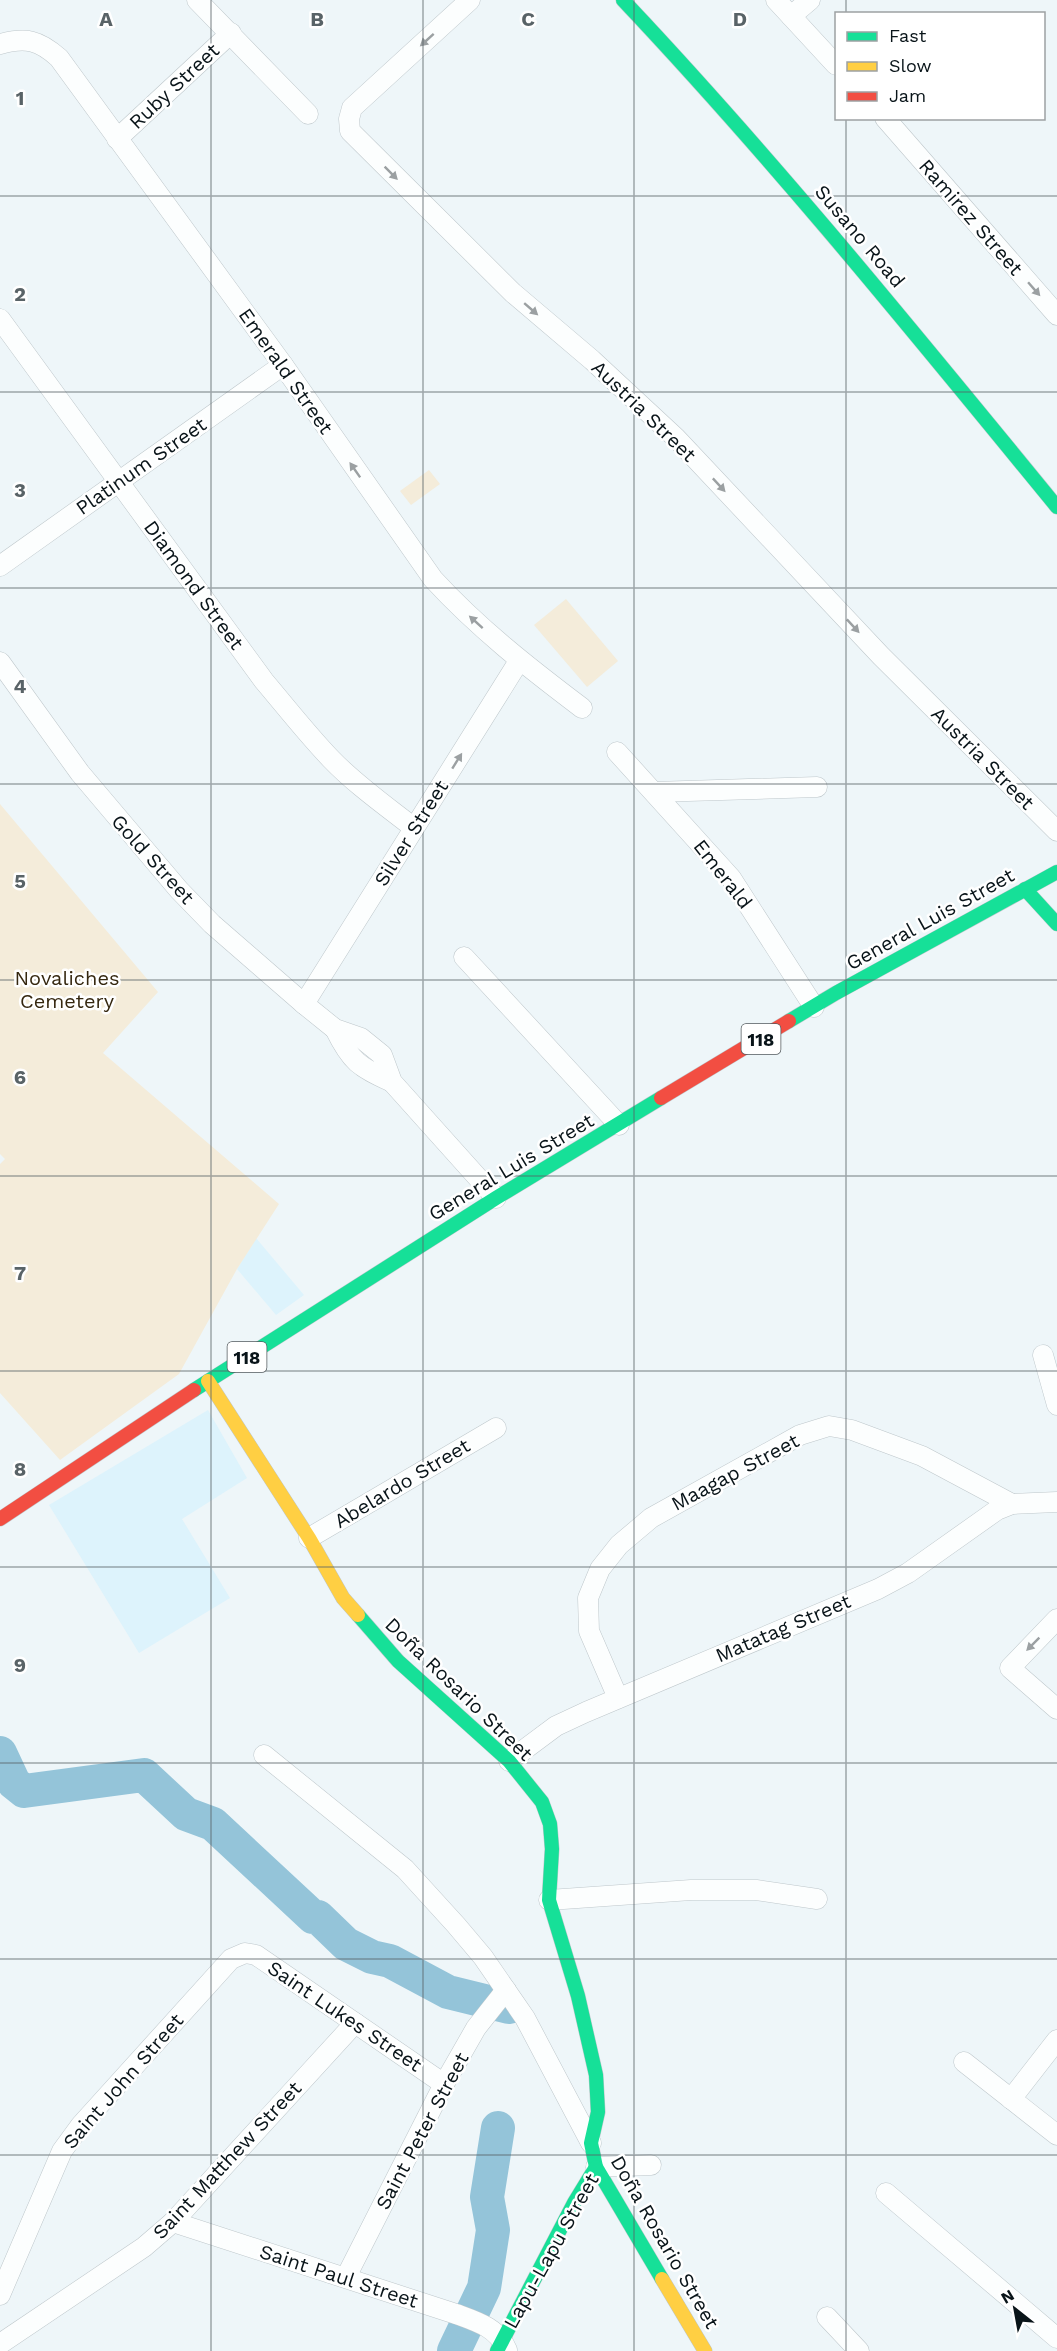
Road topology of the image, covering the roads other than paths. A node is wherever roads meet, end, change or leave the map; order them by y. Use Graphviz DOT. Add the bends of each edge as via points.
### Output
graph roads {
  1 [pos="197,0"];
  2 [pos="470,0"];
  3 [pos="623,0"];
  4 [pos="776,0"];
  5 [pos="810,0"];
  6 [pos="791,16"];
  7 [pos="231,33"];
  8 [pos="0,44"];
  9 [pos="835,63"];
  10 [pos="308,114"];
  11 [pos="887,120"];
  12 [pos="117,139"];
  13 [pos="1057,315"];
  14 [pos="0,319"];
  15 [pos="283,365"];
  16 [pos="119,482"];
  17 [pos="1057,507"];
  18 [pos="0,566"];
  19 [pos="519,661"];
  20 [pos="0,662"];
  21 [pos="582,708"];
  22 [pos="617,752"];
  23 [pos="817,787"];
  24 [pos="654,792"];
  25 [pos="414,828"];
  26 [pos="1057,831"];
  27 [pos="1057,872"];
  28 [pos="1025,889"];
  29 [pos="1057,924"];
  30 [pos="464,957"];
  31 [pos="304,1004"];
  32 [pos="814,1007"];
  33 [pos="619,1125"];
  34 [pos="496,1198"];
  35 [pos="1043,1355"];
  36 [pos="208,1381"];
  37 [pos="1057,1406"];
  38 [pos="496,1428"];
  39 [pos="1057,1502"];
  40 [pos="1012,1504"];
  41 [pos="0,1519"];
  42 [pos="309,1538"];
  43 [pos="1057,1619"];
  44 [pos="618,1698"];
  45 [pos="1057,1709"];
  46 [pos="264,1755"];
  47 [pos="508,1761"];
  48 [pos="817,1899"];
  49 [pos="549,1900"];
  50 [pos="245,1953"];
  51 [pos="506,1990"];
  52 [pos="355,2023"];
  53 [pos="1057,2040"];
  54 [pos="964,2062"];
  55 [pos="444,2084"];
  56 [pos="1011,2099"];
  57 [pos="1057,2135"];
  58 [pos="591,2144"];
  59 [pos="651,2165"];
  60 [pos="596,2167"];
  61 [pos="886,2193"];
  62 [pos="172,2222"];
  63 [pos="346,2277"];
  64 [pos="0,2295"];
  65 [pos="827,2317"];
  66 [pos="1057,2338"];
  67 [pos="0,2344"];
  68 [pos="502,2347"];
  69 [pos="705,2351"];
  70 [pos="860,2351"];
  1 -- 7 [label="street"];
  2 -- 26 [label="street, Austria Street, one-way" via="352,108 350,132 513,293 676,438 880,656"];
  3 -- 17 [label="main road, Susano Road" via="819,215"];
  4 -- 6 [label="street"];
  5 -- 6 [label="street"];
  6 -- 9 [label="street"];
  7 -- 10 [label="street"];
  7 -- 12 [label="street, Ruby Street"];
  8 -- 12 [label="street, Emerald Street" via="31,40 47,47"];
  11 -- 13 [label="street, Ramirez Street, one-way"];
  12 -- 15 [label="street, Emerald Street"];
  14 -- 16 [label="street, Diamond Street"];
  15 -- 16 [label="street, Platinum Street"];
  19 -- 15 [label="street, Emerald Street, one-way" via="433,579"];
  16 -- 18 [label="street, Platinum Street"];
  16 -- 25 [label="street, Diamond Street" via="297,722 361,787"];
  19 -- 21 [label="street, Emerald Street"];
  25 -- 19 [label="street, Silver Street, one-way"];
  20 -- 31 [label="street, Gold Street" via="80,773 152,860 212,924"];
  22 -- 24 [label="street, Emerald"];
  23 -- 24 [label="street"];
  24 -- 32 [label="street, Emerald" via="730,878"];
  25 -- 31 [label="street, Silver Street"];
  27 -- 28 [label="main road, General Luis Street / 118"];
  28 -- 29 [label="main road"];
  28 -- 32 [label="main road, General Luis Street / 118"];
  30 -- 33 [label="street"];
  31 -- 34 [label="street, Gold Street" via="335,1029 361,1038 382,1055 392,1082"];
  32 -- 33 [label="main road, General Luis Street / 118"];
  33 -- 34 [label="main road, General Luis Street / 118"];
  34 -- 36 [label="main road, General Luis Street / 118"];
  35 -- 37 [label="street"];
  36 -- 41 [label="main road, General Luis Street / 118"];
  36 -- 42 [label="main road, Doña Rosario Street"];
  38 -- 42 [label="street, Abelardo Street"];
  39 -- 40 [label="street, Matatag Street"];
  40 -- 44 [label="street, Matatag Street" via="878,1589"];
  40 -- 44 [label="street, Maagap Street" via="921,1456 852,1430 830,1426 800,1435 651,1518 618,1545 600,1569 588,1598 589,1631"];
  42 -- 47 [label="main road, Doña Rosario Street" via="343,1598 372,1633"];
  43 -- 45 [label="street, one-way" via="1010,1668"];
  44 -- 47 [label="street, Matatag Street" via="556,1726"];
  46 -- 51 [label="street" via="405,1869 456,1925"];
  47 -- 49 [label="main road, Doña Rosario Street" via="542,1802 550,1824"];
  48 -- 49 [label="street" via="756,1890 702,1890"];
  49 -- 58 [label="main road, Doña Rosario Street" via="578,1996 596,2075 598,2112"];
  50 -- 52 [label="street, Saint Lukes Street" via="256,1955"];
  50 -- 64 [label="street, Saint John Street" via="231,1959 62,2151"];
  51 -- 55 [label="street, Saint Peter Street" via="480,2022"];
  51 -- 58 [label="street" via="540,2045"];
  52 -- 55 [label="street, Saint Lukes Street"];
  52 -- 62 [label="street, Saint Matthew Street"];
  53 -- 56 [label="street"];
  54 -- 56 [label="street"];
  55 -- 63 [label="street, Saint Peter Street"];
  56 -- 57 [label="street"];
  58 -- 60 [label="main road, Doña Rosario Street"];
  59 -- 60 [label="street, Lapu-Lapu Street"];
  60 -- 68 [label="main road, Lapu-Lapu Street"];
  60 -- 69 [label="main road, Doña Rosario Street"];
  61 -- 66 [label="street"];
  62 -- 63 [label="street, Saint Paul Street"];
  62 -- 67 [label="street, Saint Matthew Street" via="106,2274"];
  63 -- 68 [label="street, Saint Paul Street" via="490,2328"];
  65 -- 70 [label="street"];
}
